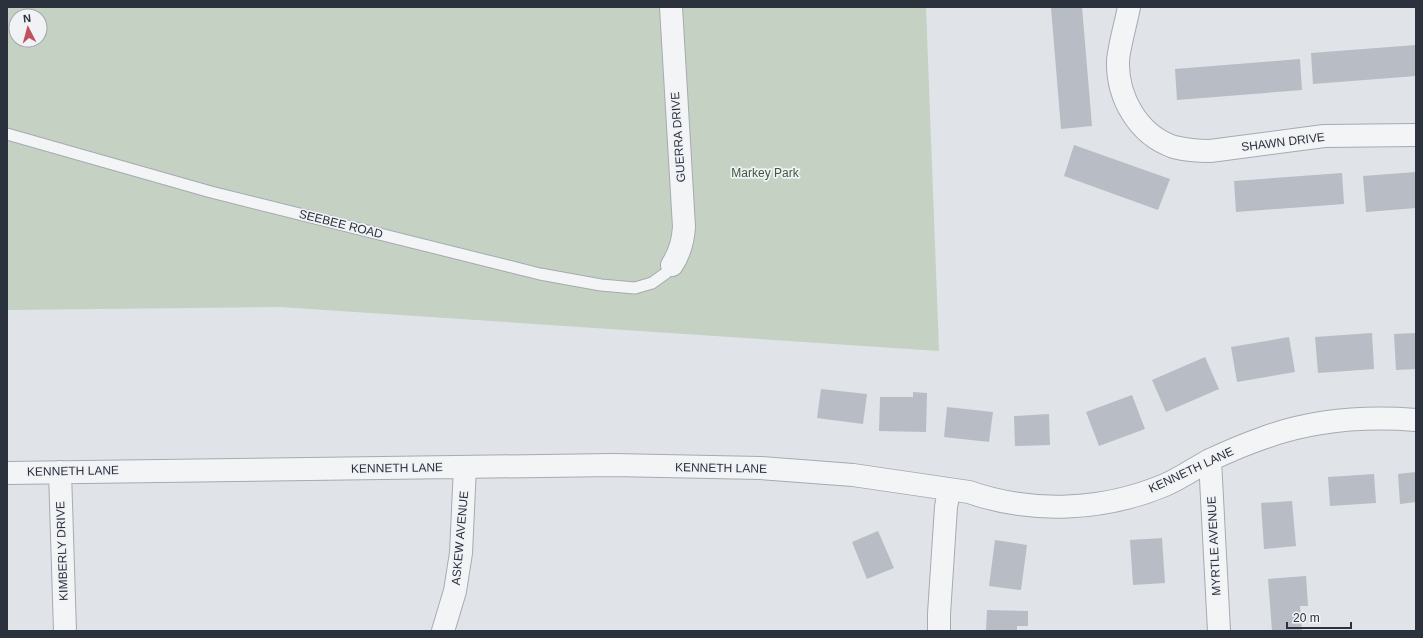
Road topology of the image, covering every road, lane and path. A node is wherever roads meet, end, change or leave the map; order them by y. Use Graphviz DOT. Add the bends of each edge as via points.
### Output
graph roads {
  1 [pos="671,7"];
  2 [pos="1129,7"];
  3 [pos="7,134"];
  4 [pos="1416,135"];
  5 [pos="672,265"];
  6 [pos="1416,420"];
  7 [pos="1210,460"];
  8 [pos="466,467"];
  9 [pos="60,472"];
  10 [pos="7,473"];
  11 [pos="949,490"];
  12 [pos="65,631"];
  13 [pos="443,631"];
  14 [pos="939,631"];
  15 [pos="1218,631"];
  1 -- 5 [label="street, GUERRA DRIVE" via="684,227 683,242"];
  2 -- 4 [label="street, SHAWN DRIVE" via="1118,60 1120,82 1126,103 1138,122 1154,136 1173,146 1193,151 1210,151 1324,136"];
  3 -- 5 [label="lane, SEEBEE ROAD" via="212,192 540,274 635,288 652,283"];
  6 -- 7 [label="street, KENNETH LANE" via="1346,420 1301,427 1264,438"];
  7 -- 11 [label="street, KENNETH LANE" via="1165,485 1124,499 1085,506 1023,505 985,498 969,492"];
  7 -- 15 [label="street, MYRTLE AVENUE"];
  8 -- 9 [label="street, KENNETH LANE"];
  8 -- 11 [label="street, KENNETH LANE" via="613,465 760,468 853,475"];
  8 -- 13 [label="street, ASKEW AVENUE" via="461,553 455,591"];
  9 -- 10 [label="street, KENNETH LANE"];
  9 -- 12 [label="street, KIMBERLY DRIVE"];
  11 -- 14 [label="street" via="945,515"];
}
